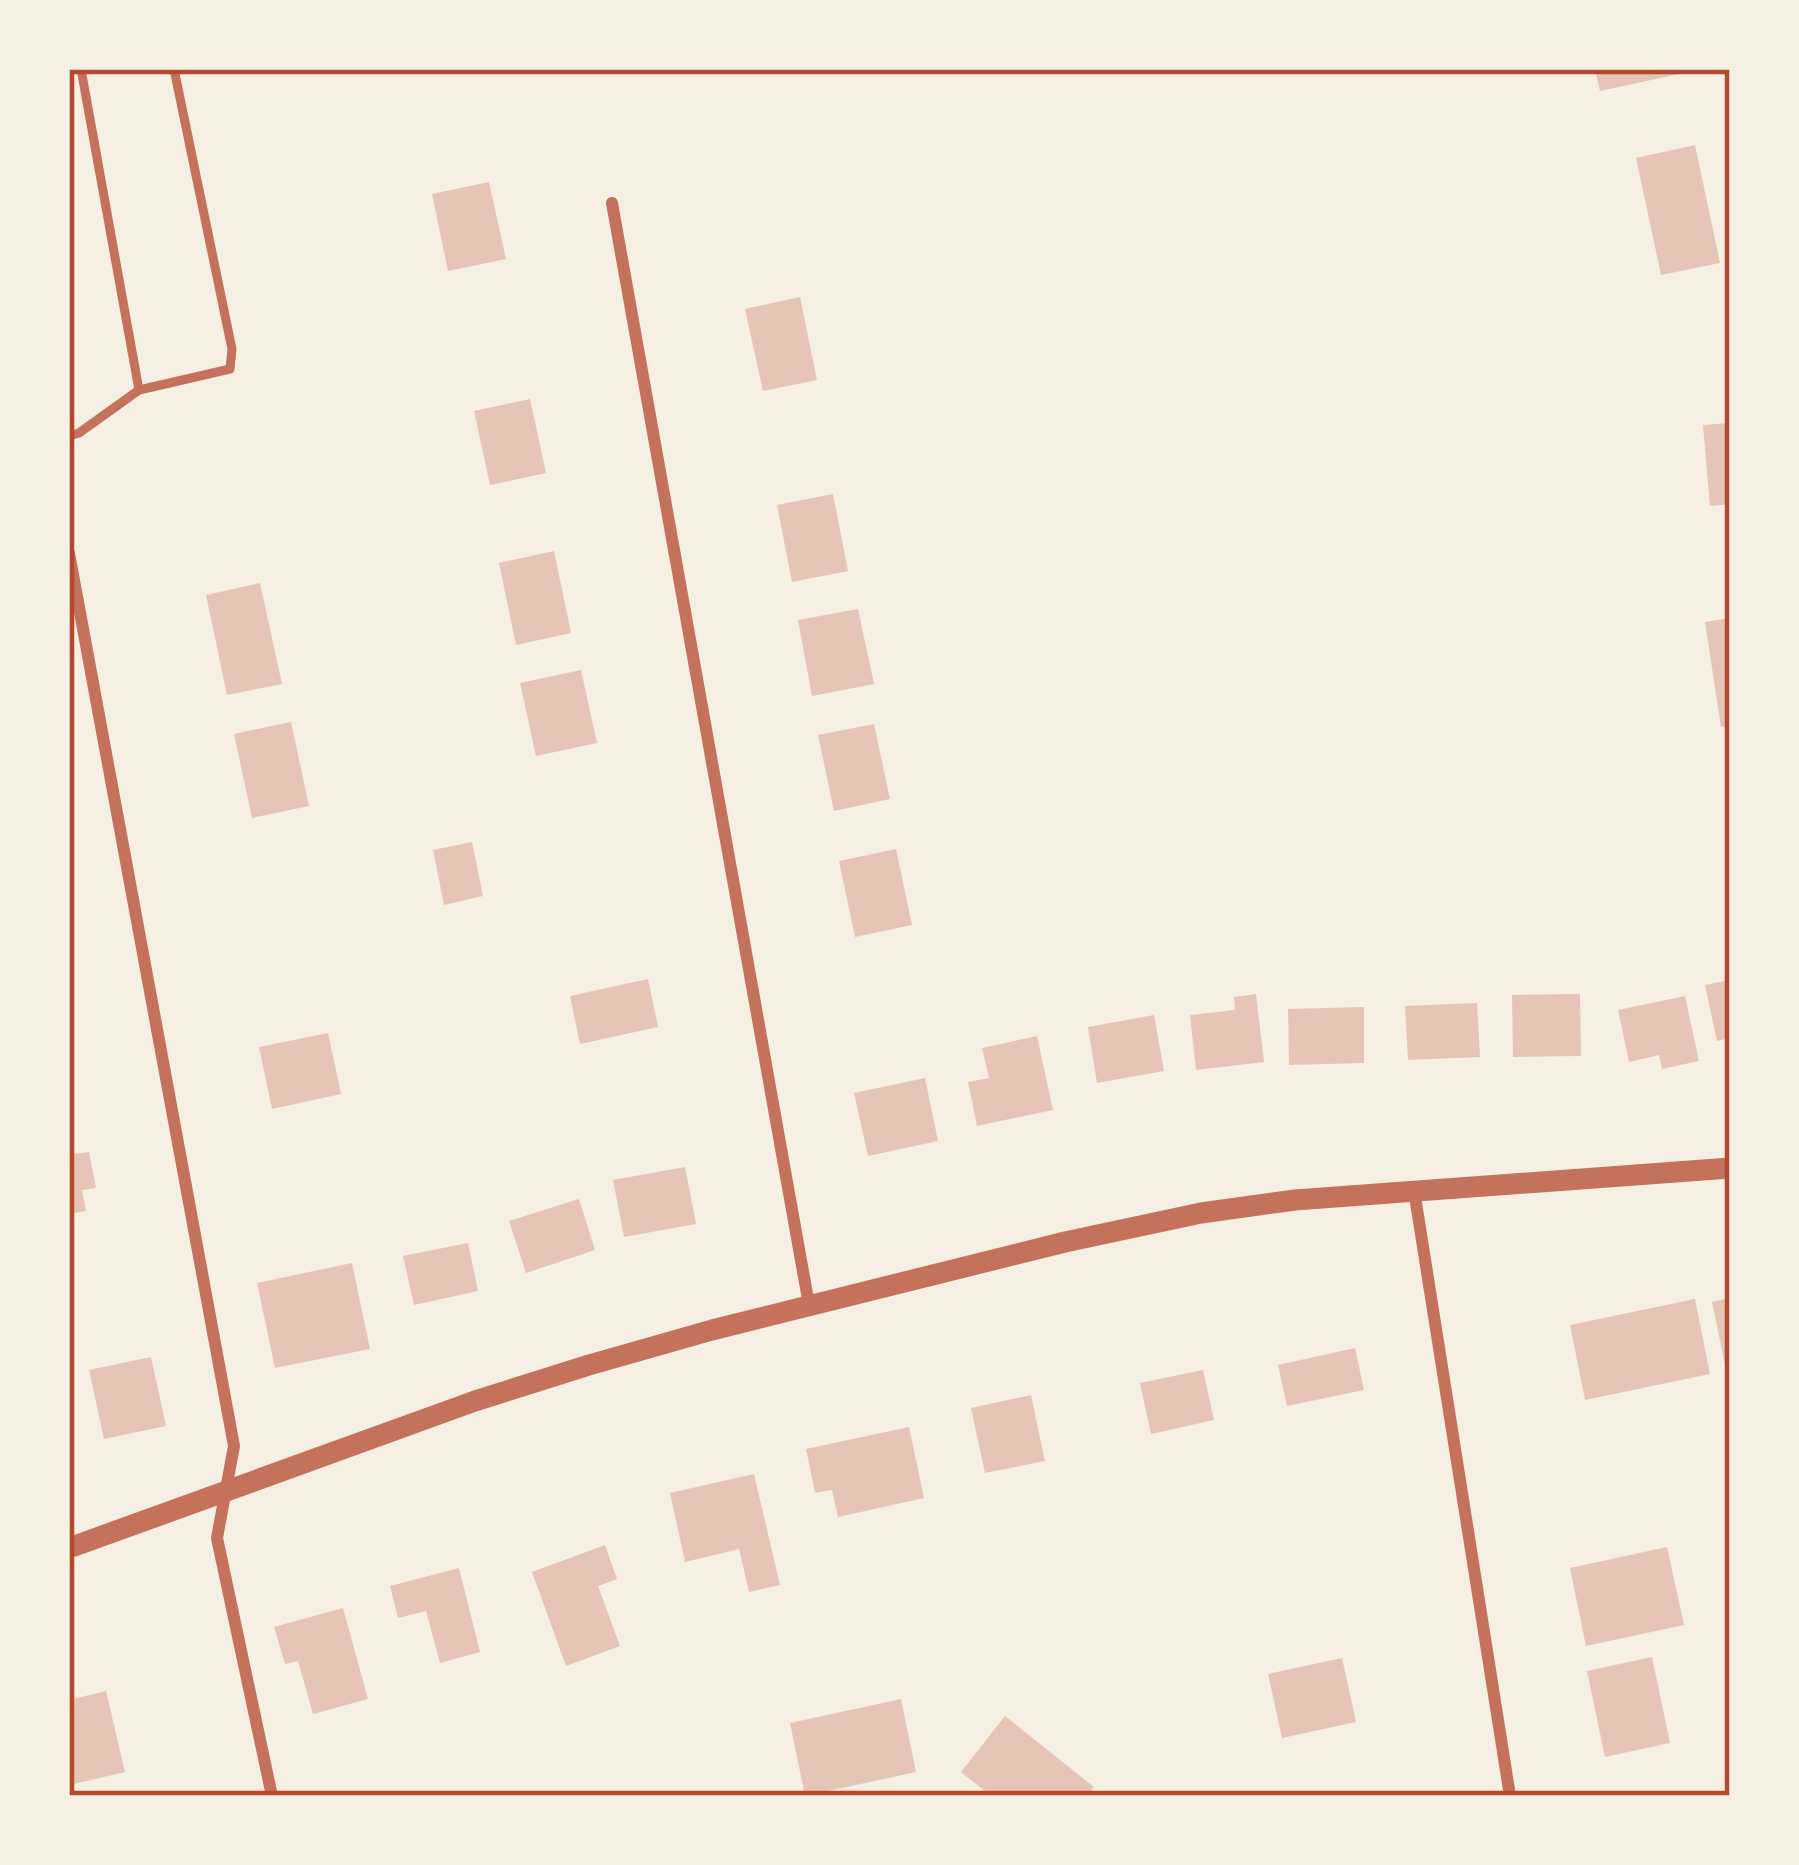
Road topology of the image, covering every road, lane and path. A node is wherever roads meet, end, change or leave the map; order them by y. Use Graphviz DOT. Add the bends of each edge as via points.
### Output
graph roads {
  1 [pos="81,69"];
  2 [pos="174,69"];
  3 [pos="612,203"];
  4 [pos="139,390"];
  5 [pos="69,436"];
  6 [pos="69,554"];
  7 [pos="1730,1168"];
  8 [pos="1414,1190"];
  9 [pos="809,1305"];
  10 [pos="225,1493"];
  11 [pos="69,1548"];
  12 [pos="272,1796"];
  13 [pos="1510,1796"];
  1 -- 4 [label="lane"];
  2 -- 4 [label="lane" via="230,369"];
  3 -- 9 [label="street"];
  4 -- 5 [label="lane"];
  6 -- 10 [label="street" via="234,1446"];
  7 -- 8 [label="street"];
  8 -- 9 [label="street" via="1201,1213"];
  8 -- 13 [label="street"];
  9 -- 10 [label="street" via="475,1401"];
  10 -- 11 [label="street"];
  10 -- 12 [label="street" via="217,1538"];
}
